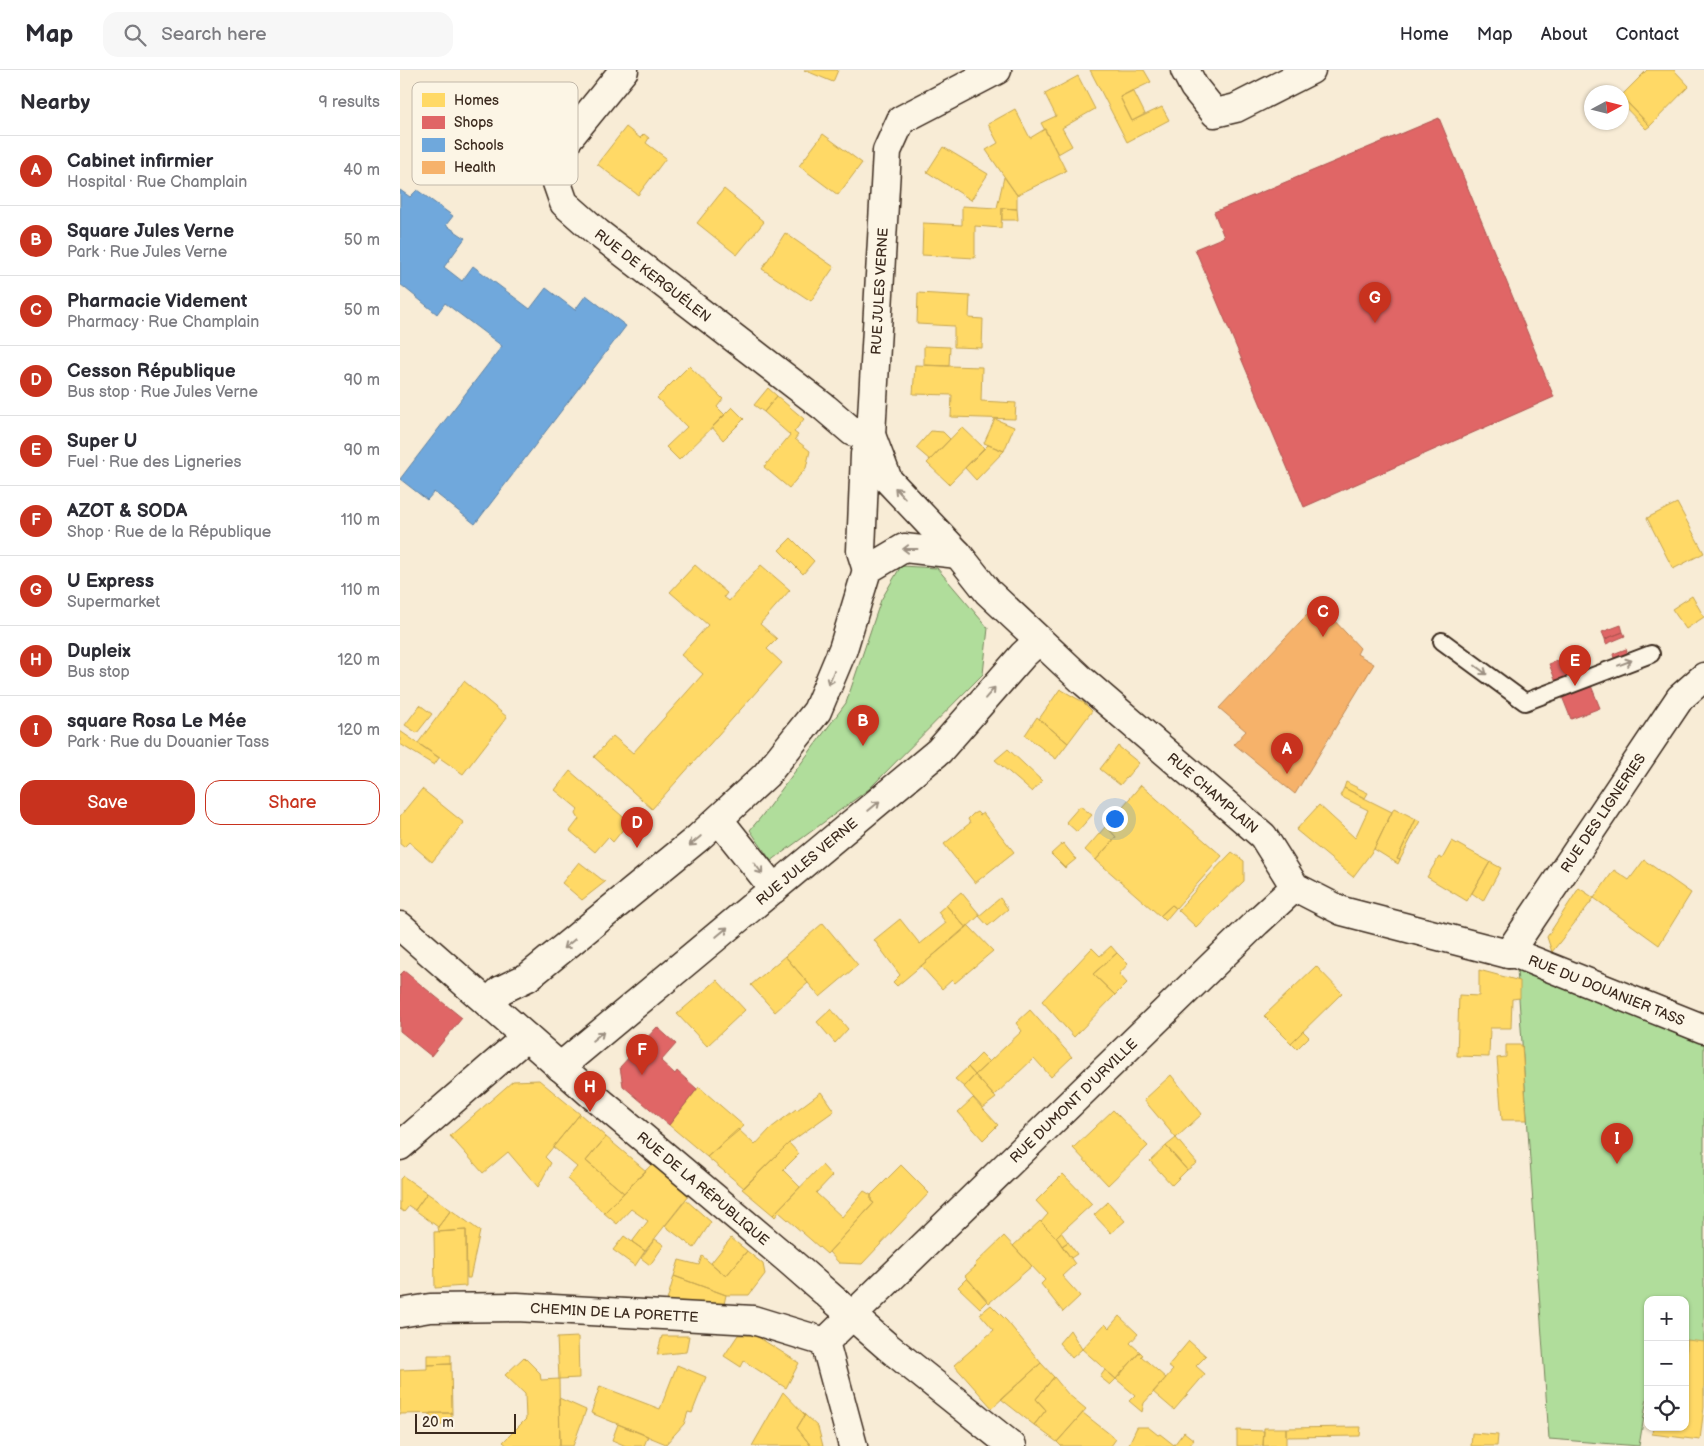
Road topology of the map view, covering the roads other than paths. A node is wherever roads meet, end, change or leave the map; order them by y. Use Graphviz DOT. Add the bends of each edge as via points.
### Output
graph roads {
  1 [pos="624,70"];
  2 [pos="997,70"];
  3 [pos="1185,70"];
  4 [pos="1311,70"];
  5 [pos="578,127"];
  6 [pos="558,185"];
  7 [pos="871,435"];
  8 [pos="958,554"];
  9 [pos="867,570"];
  10 [pos="1038,640"];
  11 [pos="1442,640"];
  12 [pos="1651,654"];
  13 [pos="1704,676"];
  14 [pos="719,820"];
  15 [pos="1295,887"];
  16 [pos="774,889"];
  17 [pos="400,926"];
  18 [pos="1508,954"];
  19 [pos="488,1003"];
  20 [pos="1704,1029"];
  21 [pos="526,1037"];
  22 [pos="560,1067"];
  23 [pos="400,1146"];
  24 [pos="400,1313"];
  25 [pos="851,1315"];
  26 [pos="825,1342"];
  27 [pos="853,1446"];
  28 [pos="1012,1446"];
  1 -- 5 [label="street, RUE DE KERGUÉLEN"];
  2 -- 7 [label="street, RUE JULES VERNE" via="901,120 887,151"];
  3 -- 4 [label="street" via="1215,113 1236,108"];
  6 -- 7 [label="street, RUE DE KERGUÉLEN" via="564,203 598,233 853,432"];
  8 -- 7 [label="street, RUE CHAMPLAIN, one-way" via="888,480"];
  7 -- 9 [label="street, RUE JULES VERNE" via="864,454 861,551"];
  8 -- 9 [label="street, one-way" via="904,548"];
  8 -- 10 [label="street, RUE CHAMPLAIN" via="988,592"];
  9 -- 14 [label="street, one-way" via="843,649 817,711 766,775"];
  10 -- 15 [label="street, RUE CHAMPLAIN" via="1263,836"];
  16 -- 10 [label="street, RUE JULES VERNE, one-way" via="940,751"];
  11 -- 12 [label="lane, one-way" via="1524,702"];
  13 -- 18 [label="street, RUE DES LIGNERIES" via="1680,698"];
  14 -- 16 [label="street, one-way"];
  14 -- 19 [label="street, one-way" via="528,977 501,990"];
  15 -- 18 [label="street" via="1342,911"];
  15 -- 25 [label="street, RUE DUMONT D'URVILLE"];
  22 -- 16 [label="street, RUE JULES VERNE, one-way"];
  17 -- 19 [label="street, RUE DE LA RÉPUBLIQUE"];
  18 -- 20 [label="street, RUE DU DOUANIER TASS" via="1516,954"];
  19 -- 21 [label="street, RUE DE LA RÉPUBLIQUE"];
  21 -- 22 [label="street, RUE DE LA RÉPUBLIQUE"];
  21 -- 23 [label="street"];
  22 -- 25 [label="street, RUE DE LA RÉPUBLIQUE"];
  24 -- 26 [label="street, CHEMIN DE LA PORETTE" via="430,1308 517,1307 754,1320"];
  25 -- 26 [label="street, RUE DUMONT D'URVILLE"];
  25 -- 28 [label="street, RUE DE LA RÉPUBLIQUE"];
  26 -- 27 [label="street"];
}
